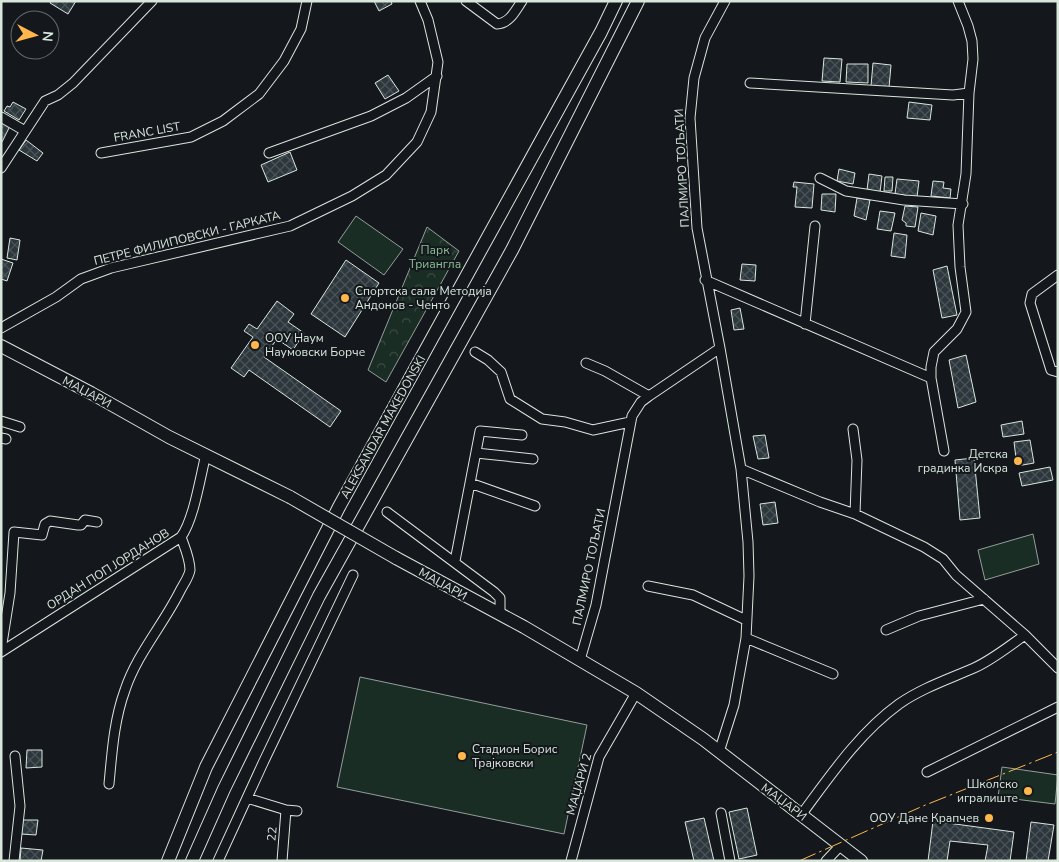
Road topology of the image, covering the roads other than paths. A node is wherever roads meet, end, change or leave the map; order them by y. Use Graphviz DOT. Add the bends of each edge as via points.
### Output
graph roads {
  1 [pos="152,1"];
  2 [pos="306,1"];
  3 [pos="420,1"];
  4 [pos="466,1"];
  5 [pos="522,1"];
  6 [pos="616,1"];
  7 [pos="638,1"];
  8 [pos="726,1"];
  9 [pos="958,1"];
  10 [pos="437,76"];
  11 [pos="750,83"];
  12 [pos="969,93"];
  13 [pos="1,117"];
  14 [pos="25,131"];
  15 [pos="102,153"];
  16 [pos="269,153"];
  17 [pos="1,168"];
  18 [pos="820,178"];
  19 [pos="962,204"];
  20 [pos="815,226"];
  21 [pos="1058,275"];
  22 [pos="705,280"];
  23 [pos="805,324"];
  24 [pos="1,328"];
  25 [pos="1,346"];
  26 [pos="720,348"];
  27 [pos="475,352"];
  28 [pos="586,363"];
  29 [pos="1058,372"];
  30 [pos="931,378"];
  31 [pos="649,396"];
  32 [pos="1,421"];
  33 [pos="630,422"];
  34 [pos="20,427"];
  35 [pos="853,429"];
  36 [pos="522,435"];
  37 [pos="944,450"];
  38 [pos="476,453"];
  39 [pos="206,454"];
  40 [pos="533,459"];
  41 [pos="740,470"];
  42 [pos="470,483"];
  43 [pos="535,506"];
  44 [pos="387,512"];
  45 [pos="855,514"];
  46 [pos="97,522"];
  47 [pos="181,537"];
  48 [pos="454,561"];
  49 [pos="353,574"];
  50 [pos="648,586"];
  51 [pos="984,599"];
  52 [pos="500,615"];
  53 [pos="746,620"];
  54 [pos="886,630"];
  55 [pos="1026,635"];
  56 [pos="746,638"];
  57 [pos="1,651"];
  58 [pos="580,660"];
  59 [pos="1058,668"];
  60 [pos="833,674"];
  61 [pos="636,693"];
  62 [pos="1058,707"];
  63 [pos="719,752"];
  64 [pos="15,756"];
  65 [pos="926,772"];
  66 [pos="109,784"];
  67 [pos="247,798"];
  68 [pos="286,810"];
  69 [pos="297,811"];
  70 [pos="721,813"];
  71 [pos="801,815"];
  72 [pos="841,846"];
  73 [pos="14,861"];
  74 [pos="168,861"];
  75 [pos="192,861"];
  76 [pos="218,861"];
  77 [pos="282,861"];
  78 [pos="571,861"];
  79 [pos="730,861"];
  80 [pos="826,861"];
  81 [pos="861,861"];
  1 -- 14 [label="street" via="74,83 46,101"];
  2 -- 15 [label="street, FRANC LIST" via="301,29 284,61 259,94 223,121 191,137"];
  3 -- 10 [label="street, ПЕТРЕ ФИЛИПОВСКИ - ГАРКАТА" via="435,46"];
  4 -- 5 [label="street" via="497,24 508,21"];
  6 -- 74 [label="street, ALEKSANDAR MAKEDONSKI" via="335,515 206,767"];
  7 -- 75 [label="street, ALEKSANDAR MAKEDONSKI" via="512,250 323,589 232,771"];
  8 -- 22 [label="street, ПАЛМИРО ТОЉАТИ" via="705,38 694,78 690,118 697,228"];
  9 -- 12 [label="street" via="972,41"];
  10 -- 16 [label="street" via="406,98 371,116"];
  10 -- 24 [label="street, ПЕТРЕ ФИЛИПОВСКИ - ГАРКАТА" via="431,112 417,142 386,174 352,196 290,226 93,274"];
  11 -- 12 [label="street" via="954,95"];
  12 -- 19 [label="street"];
  13 -- 14 [label="street"];
  14 -- 17 [label="street"];
  18 -- 19 [label="street" via="846,191"];
  19 -- 30 [label="street" via="958,232 966,312 957,329 934,352"];
  20 -- 23 [label="street"];
  21 -- 29 [label="street" via="1030,299 1051,370"];
  22 -- 23 [label="street"];
  22 -- 26 [label="street, ПАЛМИРО ТОЉАТИ"];
  23 -- 30 [label="street"];
  25 -- 39 [label="street, МАЏАРИ"];
  26 -- 31 [label="street, ПАЛМИРО ТОЉАТИ"];
  26 -- 41 [label="street, ПАЛМИРО ТОЉАТИ"];
  27 -- 33 [label="street" via="502,372 510,399 542,419 594,430"];
  28 -- 31 [label="street" via="605,370"];
  30 -- 37 [label="street"];
  31 -- 33 [label="street, ПАЛМИРО ТОЉАТИ"];
  32 -- 34 [label="street"];
  33 -- 58 [label="street, ПАЛМИРО ТОЉАТИ" via="596,605"];
  35 -- 45 [label="street" via="857,460"];
  36 -- 38 [label="street" via="480,431"];
  38 -- 40 [label="street"];
  38 -- 42 [label="street"];
  39 -- 47 [label="street, ОРДАН ПОП ЈОРДАНОВ" via="190,517"];
  39 -- 52 [label="street, МАЏАРИ, bridge" via="290,497"];
  41 -- 45 [label="street"];
  41 -- 53 [label="street, ПАЛМИРО ТОЉАТИ" via="748,542"];
  42 -- 43 [label="street"];
  42 -- 48 [label="street"];
  44 -- 48 [label="street"];
  45 -- 51 [label="street" via="943,559"];
  46 -- 57 [label="street" via="85,520 78,525 50,521 45,524 42,535 14,532 10,593"];
  47 -- 57 [label="street, ОРДАН ПОП ЈОРДАНОВ"];
  47 -- 66 [label="street" via="190,572 125,688 118,710"];
  48 -- 52 [label="street" via="500,598"];
  49 -- 67 [label="street"];
  50 -- 53 [label="street" via="693,596"];
  51 -- 54 [label="street" via="919,616"];
  51 -- 55 [label="street"];
  52 -- 58 [label="street, МАЏАРИ"];
  53 -- 56 [label="street, ПАЛМИРО ТОЉАТИ"];
  55 -- 59 [label="street"];
  55 -- 71 [label="street" via="976,667 912,696 887,714 840,762"];
  56 -- 60 [label="street"];
  56 -- 63 [label="street, ПАЛМИРО ТОЉАТИ" via="734,705"];
  58 -- 61 [label="street, МАЏАРИ"];
  61 -- 63 [label="street, МАЏАРИ"];
  61 -- 78 [label="street, МАЏАРИ 2" via="599,757"];
  62 -- 65 [label="street"];
  63 -- 71 [label="street, МАЏАРИ"];
  64 -- 73 [label="street" via="20,806"];
  67 -- 68 [label="street"];
  67 -- 76 [label="street"];
  68 -- 69 [label="street"];
  68 -- 77 [label="street, 22"];
  70 -- 79 [label="street"];
  71 -- 72 [label="street, МАЏАРИ"];
  72 -- 80 [label="street"];
  72 -- 81 [label="street, МАЏАРИ"];
}
